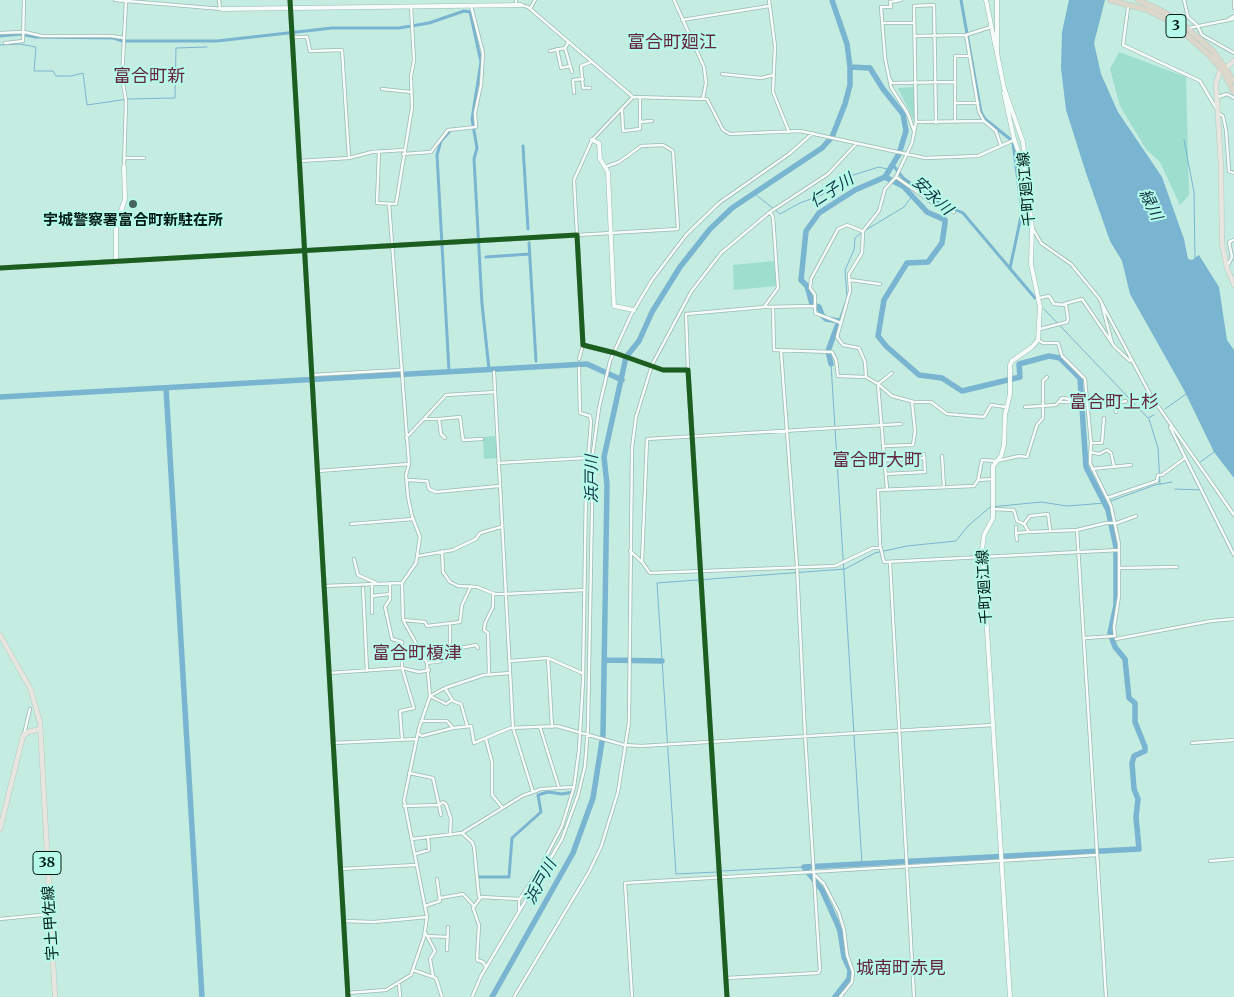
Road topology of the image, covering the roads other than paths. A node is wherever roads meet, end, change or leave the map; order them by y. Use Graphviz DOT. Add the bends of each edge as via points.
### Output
graph roads {
  1 [pos="24,0"];
  2 [pos="115,0"];
  3 [pos="121,0"];
  4 [pos="126,0"];
  5 [pos="219,0"];
  6 [pos="290,0"];
  7 [pos="450,0"];
  8 [pos="535,0"];
  9 [pos="674,0"];
  10 [pos="769,0"];
  11 [pos="901,0"];
  12 [pos="986,0"];
  13 [pos="997,0"];
  14 [pos="1110,0"];
  15 [pos="1138,0"];
  16 [pos="1184,0"];
  17 [pos="1234,0"];
  18 [pos="518,3"];
  19 [pos="450,6"];
  20 [pos="471,6"];
  21 [pos="769,6"];
  22 [pos="411,7"];
  23 [pos="1128,8"];
  24 [pos="1234,8"];
  25 [pos="221,9"];
  26 [pos="290,9"];
  27 [pos="530,9"];
  28 [pos="1234,18"];
  29 [pos="682,20"];
  30 [pos="882,23"];
  31 [pos="914,23"];
  32 [pos="1197,25"];
  33 [pos="991,27"];
  34 [pos="1187,28"];
  35 [pos="0,33"];
  36 [pos="24,33"];
  37 [pos="292,35"];
  38 [pos="934,35"];
  39 [pos="966,35"];
  40 [pos="914,36"];
  41 [pos="124,40"];
  42 [pos="5,43"];
  43 [pos="568,43"];
  44 [pos="565,48"];
  45 [pos="557,49"];
  46 [pos="550,51"];
  47 [pos="997,53"];
  48 [pos="1234,53"];
  49 [pos="969,56"];
  50 [pos="1234,61"];
  51 [pos="590,62"];
  52 [pos="570,66"];
  53 [pos="1224,69"];
  54 [pos="572,72"];
  55 [pos="722,74"];
  56 [pos="774,75"];
  57 [pos="889,77"];
  58 [pos="583,79"];
  59 [pos="1234,81"];
  60 [pos="915,82"];
  61 [pos="936,82"];
  62 [pos="954,82"];
  63 [pos="590,88"];
  64 [pos="1004,88"];
  65 [pos="382,89"];
  66 [pos="411,92"];
  67 [pos="1234,92"];
  68 [pos="574,94"];
  69 [pos="634,98"];
  70 [pos="640,98"];
  71 [pos="703,98"];
  72 [pos="1217,98"];
  73 [pos="1234,98"];
  74 [pos="955,102"];
  75 [pos="978,103"];
  76 [pos="622,109"];
  77 [pos="1218,114"];
  78 [pos="652,121"];
  79 [pos="984,121"];
  80 [pos="640,122"];
  81 [pos="916,122"];
  82 [pos="955,122"];
  83 [pos="936,123"];
  84 [pos="914,132"];
  85 [pos="789,133"];
  86 [pos="813,133"];
  87 [pos="592,140"];
  88 [pos="1014,140"];
  89 [pos="856,144"];
  90 [pos="1001,146"];
  91 [pos="404,150"];
  92 [pos="379,151"];
  93 [pos="403,154"];
  94 [pos="908,155"];
  95 [pos="125,158"];
  96 [pos="144,158"];
  97 [pos="350,158"];
  98 [pos="299,161"];
  99 [pos="124,167"];
  100 [pos="605,167"];
  101 [pos="1234,173"];
  102 [pos="1026,175"];
  103 [pos="896,177"];
  104 [pos="389,204"];
  105 [pos="770,212"];
  106 [pos="954,212"];
  107 [pos="1032,228"];
  108 [pos="863,231"];
  109 [pos="610,233"];
  110 [pos="576,235"];
  111 [pos="1234,240"];
  112 [pos="394,246"];
  113 [pos="305,251"];
  114 [pos="116,263"];
  115 [pos="0,268"];
  116 [pos="1227,268"];
  117 [pos="850,280"];
  118 [pos="880,284"];
  119 [pos="1234,285"];
  120 [pos="1039,298"];
  121 [pos="1102,303"];
  122 [pos="1064,304"];
  123 [pos="814,306"];
  124 [pos="764,307"];
  125 [pos="773,307"];
  126 [pos="634,310"];
  127 [pos="840,323"];
  128 [pos="1040,329"];
  129 [pos="1038,340"];
  130 [pos="582,346"];
  131 [pos="1114,346"];
  132 [pos="781,351"];
  133 [pos="615,352"];
  134 [pos="579,359"];
  135 [pos="1132,362"];
  136 [pos="652,366"];
  137 [pos="579,368"];
  138 [pos="688,370"];
  139 [pos="401,371"];
  140 [pos="494,372"];
  141 [pos="892,374"];
  142 [pos="312,375"];
  143 [pos="866,377"];
  144 [pos="1047,377"];
  145 [pos="878,384"];
  146 [pos="495,392"];
  147 [pos="1087,401"];
  148 [pos="1126,401"];
  149 [pos="912,402"];
  150 [pos="1059,402"];
  151 [pos="1114,404"];
  152 [pos="1006,407"];
  153 [pos="1025,407"];
  154 [pos="1045,407"];
  155 [pos="1116,412"];
  156 [pos="1104,418"];
  157 [pos="424,419"];
  158 [pos="439,419"];
  159 [pos="1166,419"];
  160 [pos="882,424"];
  161 [pos="901,424"];
  162 [pos="786,431"];
  163 [pos="692,437"];
  164 [pos="406,438"];
  165 [pos="445,438"];
  166 [pos="482,438"];
  167 [pos="1091,443"];
  168 [pos="884,446"];
  169 [pos="1090,452"];
  170 [pos="942,456"];
  171 [pos="587,458"];
  172 [pos="1185,458"];
  173 [pos="885,460"];
  174 [pos="997,461"];
  175 [pos="498,463"];
  176 [pos="409,464"];
  177 [pos="1131,465"];
  178 [pos="1114,466"];
  179 [pos="1092,469"];
  180 [pos="317,471"];
  181 [pos="886,474"];
  182 [pos="993,479"];
  183 [pos="407,480"];
  184 [pos="978,480"];
  185 [pos="499,486"];
  186 [pos="944,487"];
  187 [pos="887,489"];
  188 [pos="1107,498"];
  189 [pos="994,509"];
  190 [pos="1234,515"];
  191 [pos="1136,516"];
  192 [pos="413,519"];
  193 [pos="1115,522"];
  194 [pos="351,524"];
  195 [pos="1024,524"];
  196 [pos="501,527"];
  197 [pos="1016,527"];
  198 [pos="1050,530"];
  199 [pos="1077,530"];
  200 [pos="1029,532"];
  201 [pos="1016,533"];
  202 [pos="1018,540"];
  203 [pos="881,548"];
  204 [pos="1119,550"];
  205 [pos="630,551"];
  206 [pos="442,552"];
  207 [pos="1079,552"];
  208 [pos="418,556"];
  209 [pos="1234,556"];
  210 [pos="982,557"];
  211 [pos="354,559"];
  212 [pos="642,562"];
  213 [pos="890,563"];
  214 [pos="1177,566"];
  215 [pos="797,568"];
  216 [pos="1119,568"];
  217 [pos="702,572"];
  218 [pos="378,583"];
  219 [pos="390,583"];
  220 [pos="402,583"];
  221 [pos="372,584"];
  222 [pos="324,586"];
  223 [pos="471,586"];
  224 [pos="363,588"];
  225 [pos="584,590"];
  226 [pos="492,593"];
  227 [pos="390,594"];
  228 [pos="505,594"];
  229 [pos="372,596"];
  230 [pos="372,613"];
  231 [pos="1234,619"];
  232 [pos="403,620"];
  233 [pos="450,624"];
  234 [pos="0,635"];
  235 [pos="1115,637"];
  236 [pos="1084,638"];
  237 [pos="478,648"];
  238 [pos="450,650"];
  239 [pos="548,658"];
  240 [pos="509,661"];
  241 [pos="427,663"];
  242 [pos="402,668"];
  243 [pos="429,670"];
  244 [pos="367,671"];
  245 [pos="329,673"];
  246 [pos="510,673"];
  247 [pos="583,673"];
  248 [pos="488,674"];
  249 [pos="444,688"];
  250 [pos="430,696"];
  251 [pos="452,700"];
  252 [pos="30,709"];
  253 [pos="421,721"];
  254 [pos="994,725"];
  255 [pos="471,726"];
  256 [pos="540,727"];
  257 [pos="552,727"];
  258 [pos="453,728"];
  259 [pos="513,728"];
  260 [pos="40,729"];
  261 [pos="899,730"];
  262 [pos="418,733"];
  263 [pos="580,733"];
  264 [pos="24,734"];
  265 [pos="587,735"];
  266 [pos="805,735"];
  267 [pos="402,739"];
  268 [pos="417,739"];
  269 [pos="486,739"];
  270 [pos="1234,740"];
  271 [pos="712,741"];
  272 [pos="333,743"];
  273 [pos="1192,743"];
  274 [pos="626,746"];
  275 [pos="410,773"];
  276 [pos="574,786"];
  277 [pos="560,788"];
  278 [pos="533,792"];
  279 [pos="439,805"];
  280 [pos="404,806"];
  281 [pos="502,807"];
  282 [pos="441,815"];
  283 [pos="0,829"];
  284 [pos="462,833"];
  285 [pos="450,834"];
  286 [pos="428,837"];
  287 [pos="412,839"];
  288 [pos="415,854"];
  289 [pos="1097,855"];
  290 [pos="1234,859"];
  291 [pos="1002,861"];
  292 [pos="1210,861"];
  293 [pos="417,865"];
  294 [pos="906,867"];
  295 [pos="340,869"];
  296 [pos="815,872"];
  297 [pos="720,876"];
  298 [pos="437,879"];
  299 [pos="481,897"];
  300 [pos="440,898"];
  301 [pos="519,900"];
  302 [pos="425,906"];
  303 [pos="474,906"];
  304 [pos="519,913"];
  305 [pos="51,914"];
  306 [pos="427,917"];
  307 [pos="0,919"];
  308 [pos="343,921"];
  309 [pos="448,928"];
  310 [pos="426,935"];
  311 [pos="448,937"];
  312 [pos="447,950"];
  313 [pos="486,967"];
  314 [pos="413,970"];
  315 [pos="434,976"];
  316 [pos="726,978"];
  317 [pos="399,983"];
  318 [pos="347,995"];
  319 [pos="55,997"];
  320 [pos="400,997"];
  321 [pos="442,997"];
  322 [pos="472,997"];
  323 [pos="514,997"];
  324 [pos="632,997"];
  325 [pos="728,997"];
  326 [pos="840,997"];
  327 [pos="914,997"];
  328 [pos="1010,997"];
  329 [pos="1106,997"];
  1 -- 36 [label="street"];
  2 -- 3 [label="street"];
  3 -- 4 [label="street"];
  4 -- 25 [label="street"];
  4 -- 41 [label="street"];
  5 -- 25 [label="street"];
  6 -- 26 [label="street"];
  7 -- 19 [label="street"];
  8 -- 27 [label="street"];
  9 -- 29 [label="street"];
  10 -- 21 [label="street"];
  11 -- 30 [label="street" via="890,2 890,7 881,7"];
  12 -- 33 [label="street, 千町廻江線"];
  13 -- 47 [label="street, 千町廻江線"];
  14 -- 53 [label="highway, 3" via="1148,10 1173,23"];
  15 -- 34 [label="highway, 3"];
  16 -- 32 [label="street" via="1188,17"];
  17 -- 24 [label="street"];
  18 -- 20 [label="street"];
  18 -- 27 [label="street"];
  19 -- 20 [label="street"];
  19 -- 22 [label="street"];
  20 -- 93 [label="street" via="483,53 474,128 448,130 430,152"];
  21 -- 29 [label="street"];
  21 -- 56 [label="street" via="775,45"];
  22 -- 26 [label="street"];
  22 -- 66 [label="street" via="414,60"];
  23 -- 77 [label="street" via="1123,45 1200,81"];
  25 -- 26 [label="street"];
  26 -- 37 [label="street"];
  27 -- 43 [label="street"];
  28 -- 32 [label="street"];
  29 -- 71 [label="street" via="704,67 706,83"];
  30 -- 31 [label="street"];
  30 -- 57 [label="street"];
  31 -- 38 [label="street" via="914,6 934,6"];
  31 -- 40 [label="street"];
  32 -- 34 [label="street"];
  32 -- 48 [label="street" via="1202,35"];
  33 -- 39 [label="street"];
  33 -- 47 [label="street, 千町廻江線"];
  34 -- 53 [label="highway, 3" via="1213,51"];
  35 -- 36 [label="street"];
  36 -- 41 [label="street" via="112,36"];
  36 -- 42 [label="street" via="23,40"];
  37 -- 97 [label="street" via="307,37 310,51 342,50"];
  37 -- 98 [label="street"];
  38 -- 39 [label="street"];
  38 -- 40 [label="street"];
  38 -- 61 [label="street"];
  39 -- 49 [label="street"];
  40 -- 60 [label="street"];
  41 -- 95 [label="street"];
  43 -- 44 [label="street"];
  43 -- 51 [label="street"];
  44 -- 45 [label="street"];
  44 -- 52 [label="street"];
  45 -- 46 [label="street"];
  45 -- 52 [label="street" via="561,68"];
  47 -- 64 [label="street, 千町廻江線"];
  49 -- 62 [label="street" via="955,56"];
  49 -- 75 [label="street"];
  50 -- 53 [label="main road"];
  51 -- 58 [label="street" via="581,66"];
  51 -- 69 [label="street"];
  52 -- 54 [label="street"];
  53 -- 59 [label="highway, 3"];
  53 -- 67 [label="highway, 3"];
  53 -- 72 [label="main road" via="1216,84"];
  55 -- 56 [label="street" via="761,78"];
  56 -- 85 [label="street" via="773,92"];
  57 -- 60 [label="street" via="892,83"];
  57 -- 84 [label="street" via="890,87 908,114"];
  58 -- 63 [label="street" via="583,88"];
  58 -- 68 [label="street" via="573,80"];
  60 -- 61 [label="street"];
  60 -- 81 [label="street"];
  61 -- 62 [label="street"];
  61 -- 83 [label="street"];
  62 -- 74 [label="street"];
  64 -- 88 [label="street"];
  64 -- 102 [label="street, 千町廻江線" via="1020,130"];
  65 -- 66 [label="street"];
  66 -- 91 [label="street" via="412,108"];
  69 -- 70 [label="street"];
  69 -- 76 [label="street"];
  70 -- 71 [label="street"];
  70 -- 80 [label="street"];
  71 -- 85 [label="street" via="710,102 726,133"];
  72 -- 73 [label="street" via="1227,94"];
  72 -- 77 [label="main road"];
  74 -- 75 [label="street"];
  74 -- 82 [label="street"];
  75 -- 79 [label="street"];
  76 -- 80 [label="street" via="623,131 640,129"];
  76 -- 87 [label="street"];
  77 -- 101 [label="street" via="1223,116 1226,130 1229,171"];
  77 -- 116 [label="main road" via="1222,244"];
  78 -- 80 [label="street"];
  79 -- 82 [label="street"];
  79 -- 90 [label="street" via="996,131"];
  81 -- 83 [label="street"];
  81 -- 84 [label="street"];
  82 -- 83 [label="street"];
  84 -- 94 [label="street"];
  85 -- 86 [label="street"];
  86 -- 89 [label="street"];
  86 -- 126 [label="street" via="720,203 686,234"];
  87 -- 100 [label="street" via="599,144 600,159"];
  87 -- 110 [label="street" via="574,180"];
  88 -- 90 [label="street"];
  88 -- 102 [label="street"];
  89 -- 94 [label="street"];
  89 -- 105 [label="street" via="828,174"];
  90 -- 94 [label="street" via="967,157"];
  91 -- 92 [label="street"];
  91 -- 93 [label="street"];
  92 -- 97 [label="street"];
  92 -- 104 [label="street" via="377,203"];
  93 -- 104 [label="street" via="396,204"];
  94 -- 103 [label="street"];
  95 -- 96 [label="street"];
  95 -- 99 [label="street"];
  97 -- 98 [label="street"];
  98 -- 113 [label="street"];
  99 -- 114 [label="street" via="125,199 116,226"];
  100 -- 109 [label="street" via="608,172"];
  100 -- 109 [label="street" via="619,162 641,146 662,145 673,151 678,229"];
  102 -- 107 [label="street, 千町廻江線"];
  103 -- 106 [label="street"];
  103 -- 108 [label="street" via="885,188 879,211"];
  104 -- 112 [label="street"];
  105 -- 124 [label="street" via="774,218 778,288"];
  105 -- 136 [label="street" via="721,253 691,292"];
  107 -- 120 [label="street, 千町廻江線" via="1031,264"];
  107 -- 121 [label="street" via="1041,243 1082,275"];
  108 -- 117 [label="street" via="862,253 852,268"];
  108 -- 123 [label="street" via="847,225 834,233 832,243 811,279"];
  109 -- 110 [label="street"];
  109 -- 126 [label="street" via="614,306"];
  110 -- 112 [label="street"];
  110 -- 130 [label="street"];
  111 -- 116 [label="street" via="1229,242 1232,257"];
  112 -- 113 [label="street"];
  112 -- 139 [label="street"];
  113 -- 114 [label="street"];
  113 -- 142 [label="street"];
  114 -- 115 [label="street"];
  116 -- 119 [label="main road"];
  117 -- 118 [label="street"];
  117 -- 127 [label="street"];
  120 -- 122 [label="street" via="1050,296 1054,304"];
  120 -- 128 [label="street, 千町廻江線"];
  121 -- 131 [label="street"];
  121 -- 135 [label="street"];
  122 -- 128 [label="street" via="1068,319"];
  122 -- 131 [label="street" via="1082,299"];
  123 -- 125 [label="street"];
  123 -- 127 [label="street" via="818,315"];
  124 -- 125 [label="street"];
  124 -- 138 [label="street" via="686,314"];
  125 -- 132 [label="street" via="774,350"];
  126 -- 133 [label="street"];
  127 -- 143 [label="street" via="837,337 843,345 859,348 865,362"];
  128 -- 129 [label="street, 千町廻江線"];
  129 -- 147 [label="street" via="1058,343 1062,356 1085,378"];
  129 -- 152 [label="street, 千町廻江線" via="1012,361"];
  130 -- 133 [label="street"];
  130 -- 134 [label="street"];
  131 -- 135 [label="street"];
  132 -- 143 [label="street" via="832,352 838,376"];
  132 -- 162 [label="street"];
  133 -- 136 [label="street"];
  133 -- 265 [label="street" via="602,393 593,452"];
  135 -- 159 [label="street"];
  136 -- 138 [label="street" via="666,371"];
  136 -- 205 [label="street" via="634,427"];
  137 -- 171 [label="street" via="580,414 590,416 591,422"];
  138 -- 163 [label="street"];
  139 -- 142 [label="street"];
  139 -- 164 [label="street"];
  140 -- 146 [label="street"];
  141 -- 145 [label="street"];
  142 -- 180 [label="street"];
  143 -- 145 [label="street"];
  144 -- 154 [label="street" via="1043,381"];
  145 -- 149 [label="street" via="892,396"];
  145 -- 160 [label="street"];
  146 -- 157 [label="street" via="450,393"];
  146 -- 175 [label="street"];
  147 -- 151 [label="street" via="1098,398 1100,407"];
  147 -- 167 [label="street"];
  148 -- 151 [label="street"];
  149 -- 152 [label="street" via="933,403 947,414 984,417 991,405"];
  149 -- 168 [label="street" via="913,445"];
  150 -- 154 [label="street"];
  151 -- 155 [label="street"];
  152 -- 174 [label="street, 千町廻江線" via="1004,445"];
  153 -- 154 [label="street"];
  154 -- 174 [label="street" via="1027,457"];
  156 -- 167 [label="street" via="1102,443"];
  157 -- 158 [label="street"];
  157 -- 164 [label="street"];
  158 -- 165 [label="street" via="441,434"];
  158 -- 166 [label="street" via="460,417 463,440"];
  159 -- 172 [label="street"];
  159 -- 190 [label="street"];
  160 -- 161 [label="street"];
  160 -- 162 [label="street"];
  160 -- 168 [label="street"];
  162 -- 163 [label="street"];
  162 -- 215 [label="street"];
  163 -- 212 [label="street" via="647,439"];
  163 -- 217 [label="street"];
  164 -- 176 [label="street"];
  167 -- 169 [label="street"];
  168 -- 173 [label="street"];
  169 -- 178 [label="street" via="1099,454 1107,450"];
  169 -- 179 [label="street"];
  170 -- 186 [label="street"];
  171 -- 175 [label="street"];
  171 -- 225 [label="street"];
  172 -- 188 [label="street" via="1158,475 1157,481"];
  172 -- 209 [label="street"];
  173 -- 181 [label="street"];
  173 -- 181 [label="street" via="924,456 925,472"];
  174 -- 182 [label="street, 千町廻江線" via="993,466"];
  174 -- 184 [label="street" via="982,460"];
  175 -- 185 [label="street"];
  176 -- 180 [label="street"];
  176 -- 183 [label="street"];
  177 -- 178 [label="street"];
  178 -- 179 [label="street"];
  179 -- 188 [label="street"];
  180 -- 222 [label="street"];
  181 -- 187 [label="street"];
  182 -- 184 [label="street"];
  182 -- 189 [label="street, 千町廻江線"];
  183 -- 185 [label="street" via="427,481 430,489 436,492"];
  183 -- 192 [label="street"];
  184 -- 186 [label="street" via="974,486"];
  185 -- 196 [label="street"];
  186 -- 187 [label="street"];
  187 -- 203 [label="street" via="878,490"];
  188 -- 193 [label="street"];
  189 -- 195 [label="street" via="1014,510 1017,521"];
  189 -- 210 [label="street, 千町廻江線" via="982,541"];
  191 -- 193 [label="street"];
  192 -- 194 [label="street"];
  192 -- 208 [label="street" via="420,537"];
  193 -- 199 [label="street"];
  193 -- 204 [label="street"];
  195 -- 198 [label="street" via="1030,516 1048,514"];
  195 -- 200 [label="street"];
  196 -- 206 [label="street" via="480,533 476,539 454,550"];
  196 -- 228 [label="street"];
  197 -- 201 [label="street"];
  198 -- 199 [label="street"];
  198 -- 200 [label="street"];
  199 -- 207 [label="street"];
  200 -- 201 [label="street"];
  201 -- 202 [label="street"];
  203 -- 213 [label="street" via="884,562"];
  203 -- 215 [label="street" via="873,548 841,565"];
  204 -- 207 [label="street"];
  204 -- 216 [label="street"];
  205 -- 212 [label="street"];
  205 -- 274 [label="street" via="629,722"];
  206 -- 208 [label="street"];
  206 -- 223 [label="street" via="443,572 450,582"];
  207 -- 210 [label="street"];
  207 -- 236 [label="street"];
  208 -- 220 [label="street"];
  210 -- 213 [label="street"];
  210 -- 254 [label="street, 千町廻江線"];
  211 -- 218 [label="street" via="358,575"];
  212 -- 217 [label="street" via="650,573"];
  213 -- 261 [label="street"];
  214 -- 216 [label="street"];
  215 -- 217 [label="street"];
  215 -- 266 [label="street"];
  216 -- 235 [label="street"];
  217 -- 271 [label="street"];
  218 -- 219 [label="street"];
  218 -- 221 [label="street"];
  219 -- 220 [label="street"];
  219 -- 227 [label="street"];
  220 -- 232 [label="street"];
  221 -- 222 [label="street"];
  221 -- 229 [label="street"];
  222 -- 245 [label="street"];
  223 -- 226 [label="street"];
  223 -- 233 [label="street" via="462,605 460,622"];
  224 -- 244 [label="street"];
  225 -- 228 [label="street"];
  225 -- 247 [label="street"];
  226 -- 228 [label="street"];
  226 -- 248 [label="street" via="494,607 484,630 488,633"];
  227 -- 229 [label="street"];
  227 -- 242 [label="street" via="385,607 392,639 402,642"];
  228 -- 240 [label="street"];
  229 -- 230 [label="street"];
  231 -- 235 [label="street"];
  232 -- 233 [label="street" via="425,622 427,626"];
  232 -- 241 [label="street"];
  233 -- 238 [label="street"];
  234 -- 260 [label="main road, 宇土甲佐線 / 38" via="31,690"];
  235 -- 236 [label="street"];
  236 -- 289 [label="street"];
  237 -- 238 [label="street" via="472,645"];
  238 -- 241 [label="street" via="441,661"];
  239 -- 240 [label="street"];
  239 -- 247 [label="street"];
  239 -- 257 [label="street"];
  240 -- 246 [label="street"];
  241 -- 243 [label="street"];
  242 -- 243 [label="street" via="420,672"];
  242 -- 244 [label="street"];
  242 -- 267 [label="street" via="414,708 400,711"];
  243 -- 250 [label="street"];
  244 -- 245 [label="street"];
  245 -- 272 [label="street"];
  246 -- 248 [label="street"];
  246 -- 259 [label="street"];
  247 -- 263 [label="street"];
  248 -- 249 [label="street"];
  249 -- 250 [label="street"];
  249 -- 251 [label="street"];
  250 -- 251 [label="street" via="446,704"];
  250 -- 253 [label="street"];
  251 -- 255 [label="street" via="461,704 466,725"];
  252 -- 264 [label="street"];
  253 -- 258 [label="street" via="447,721"];
  253 -- 262 [label="street"];
  254 -- 261 [label="street"];
  254 -- 291 [label="street, 千町廻江線"];
  255 -- 258 [label="street"];
  255 -- 269 [label="street" via="474,743"];
  256 -- 257 [label="street"];
  256 -- 259 [label="street"];
  256 -- 277 [label="street"];
  257 -- 263 [label="street"];
  258 -- 262 [label="street" via="422,736"];
  259 -- 269 [label="street"];
  259 -- 278 [label="street"];
  260 -- 264 [label="main road"];
  260 -- 305 [label="main road, 宇土甲佐線 / 38"];
  261 -- 266 [label="street"];
  261 -- 294 [label="street"];
  262 -- 268 [label="street"];
  263 -- 265 [label="street"];
  263 -- 276 [label="street"];
  264 -- 283 [label="main road"];
  265 -- 274 [label="street"];
  265 -- 304 [label="street" via="585,766 569,822 553,857"];
  266 -- 271 [label="street"];
  266 -- 296 [label="street"];
  267 -- 268 [label="street"];
  267 -- 272 [label="street"];
  268 -- 275 [label="street"];
  269 -- 281 [label="street" via="492,762 492,794"];
  270 -- 273 [label="street"];
  271 -- 274 [label="street"];
  271 -- 297 [label="street"];
  272 -- 295 [label="street"];
  274 -- 323 [label="street" via="616,799 601,847"];
  275 -- 279 [label="street" via="433,778"];
  275 -- 280 [label="street"];
  276 -- 277 [label="street"];
  276 -- 301 [label="street" via="554,842"];
  277 -- 278 [label="street"];
  278 -- 281 [label="street"];
  279 -- 280 [label="street"];
  279 -- 282 [label="street"];
  279 -- 285 [label="street" via="446,804 451,819"];
  280 -- 287 [label="street"];
  281 -- 284 [label="street"];
  284 -- 285 [label="street"];
  284 -- 299 [label="street" via="474,847"];
  285 -- 286 [label="street"];
  286 -- 287 [label="street"];
  286 -- 288 [label="street" via="429,850"];
  287 -- 288 [label="street"];
  288 -- 293 [label="street"];
  289 -- 291 [label="street"];
  289 -- 329 [label="street"];
  290 -- 292 [label="street"];
  291 -- 294 [label="street"];
  291 -- 328 [label="street, 千町廻江線"];
  293 -- 295 [label="street"];
  293 -- 302 [label="street"];
  294 -- 296 [label="street"];
  294 -- 327 [label="street"];
  295 -- 308 [label="street"];
  296 -- 297 [label="street"];
  296 -- 316 [label="street" via="818,973"];
  296 -- 326 [label="street" via="839,913 853,972 852,982"];
  297 -- 316 [label="street"];
  297 -- 324 [label="street" via="625,883"];
  298 -- 300 [label="street"];
  299 -- 301 [label="street"];
  299 -- 303 [label="street"];
  300 -- 302 [label="street" via="440,901"];
  300 -- 303 [label="street" via="463,894"];
  301 -- 304 [label="street"];
  302 -- 306 [label="street"];
  303 -- 313 [label="street" via="479,925 477,960"];
  304 -- 313 [label="street"];
  305 -- 307 [label="street"];
  305 -- 319 [label="main road, 宇土甲佐線 / 38"];
  306 -- 308 [label="street"];
  306 -- 310 [label="street"];
  308 -- 318 [label="street"];
  309 -- 311 [label="street"];
  310 -- 311 [label="street"];
  310 -- 314 [label="street"];
  310 -- 315 [label="street" via="435,951 430,959"];
  311 -- 312 [label="street"];
  313 -- 322 [label="street"];
  314 -- 315 [label="street"];
  314 -- 317 [label="street"];
  315 -- 321 [label="street" via="439,982"];
  316 -- 325 [label="street"];
  317 -- 318 [label="street" via="386,990"];
  317 -- 320 [label="street"];
}
